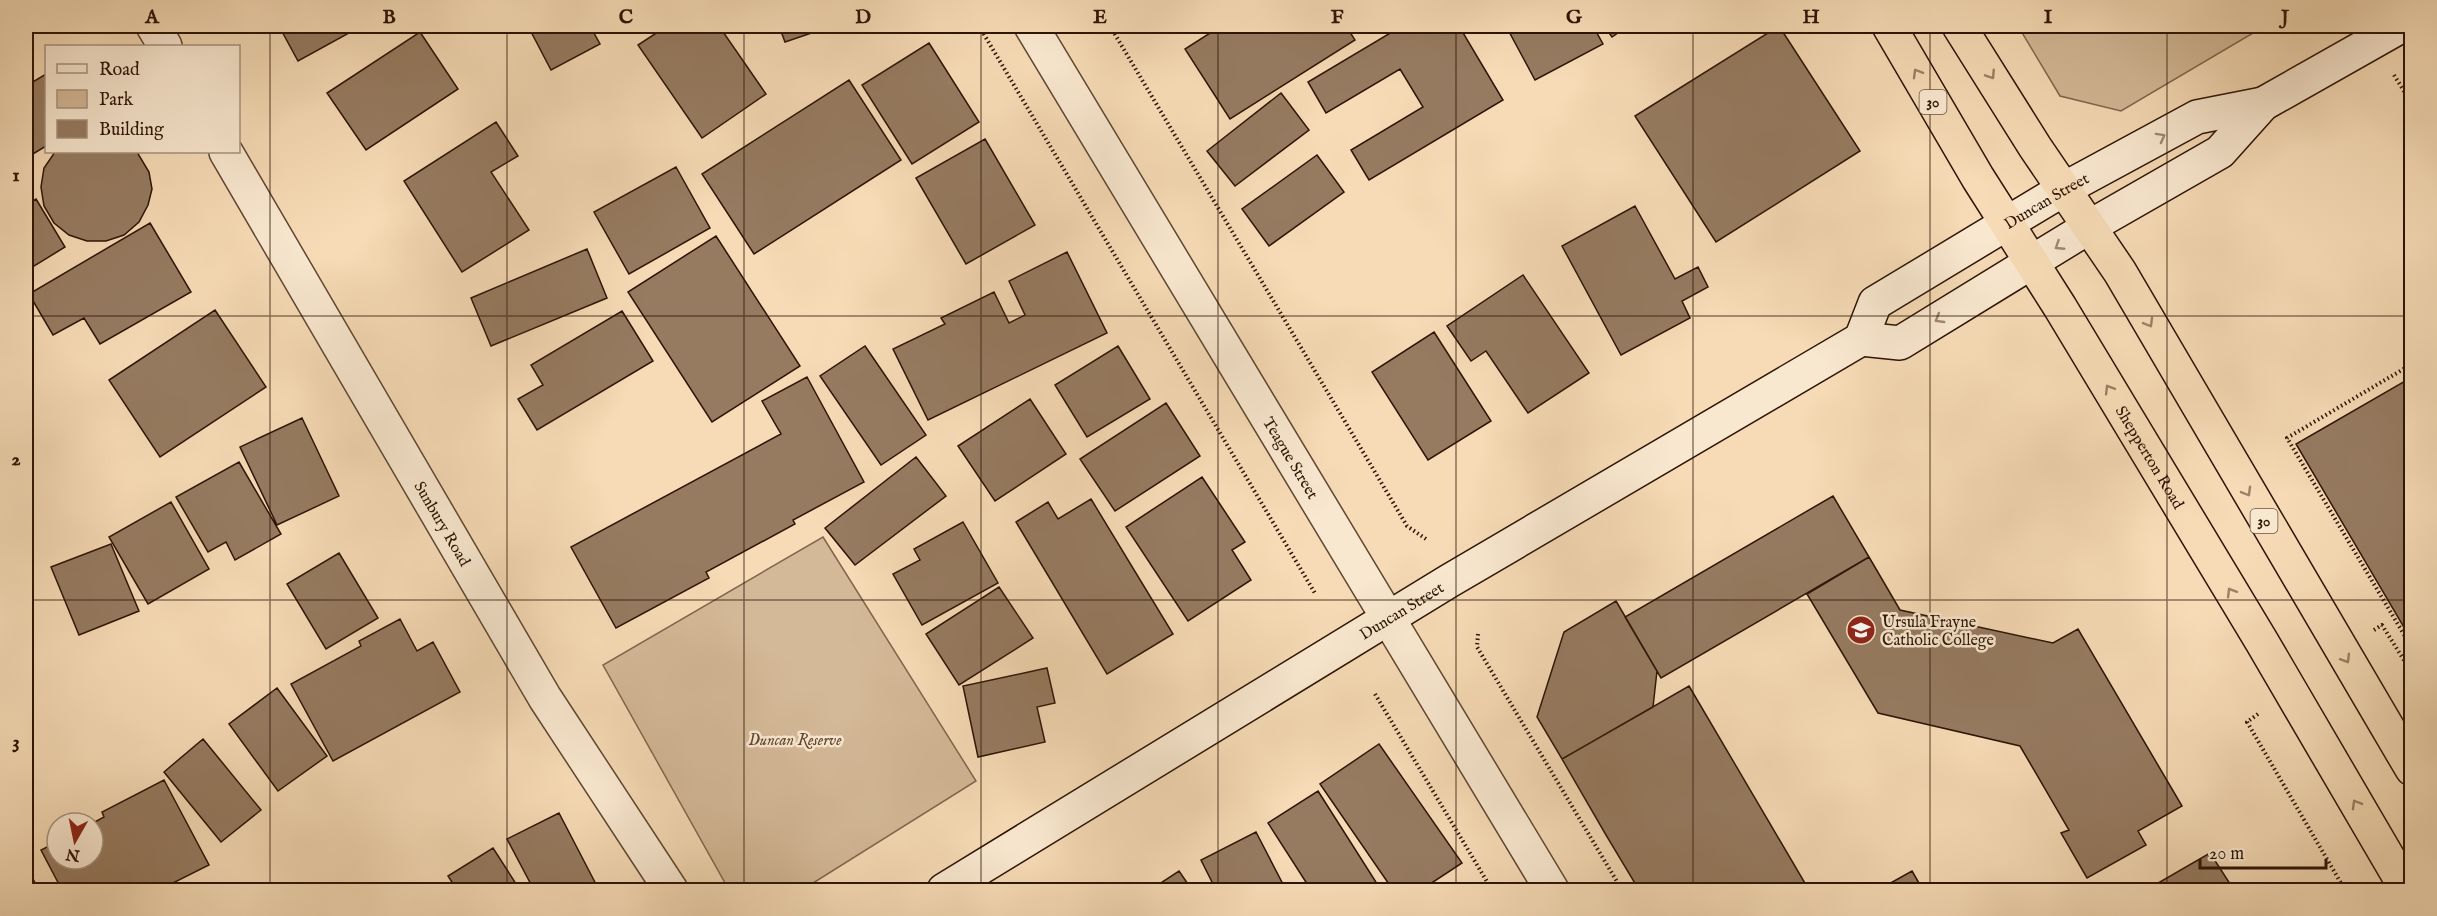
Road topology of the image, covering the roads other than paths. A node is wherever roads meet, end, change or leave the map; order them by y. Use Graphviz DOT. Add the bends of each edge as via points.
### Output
graph roads {
  1 [pos="153,26"];
  2 [pos="1031,26"];
  3 [pos="1889,26"];
  4 [pos="1959,26"];
  5 [pos="2402,26"];
  6 [pos="164,45"];
  7 [pos="2263,104"];
  8 [pos="227,153"];
  9 [pos="2064,189"];
  10 [pos="2006,224"];
  11 [pos="2089,227"];
  12 [pos="2031,264"];
  13 [pos="1861,339"];
  14 [pos="1388,619"];
  15 [pos="2412,769"];
  16 [pos="671,891"];
  17 [pos="944,891"];
  18 [pos="1552,891"];
  19 [pos="2407,891"];
  1 -- 6 [label="street"];
  2 -- 14 [label="street, Teague Street"];
  10 -- 3 [label="highway, Shepperton Road / 30, one-way"];
  4 -- 9 [label="highway, 30, one-way"];
  5 -- 7 [label="street, Duncan Street"];
  9 -- 7 [label="street, Duncan Street, one-way" via="2197,117"];
  7 -- 11 [label="street, Duncan Street" via="2220,152"];
  8 -- 16 [label="street, Sunbury Road" via="545,698"];
  9 -- 10 [label="street, Duncan Street"];
  9 -- 11 [label="highway, 30"];
  10 -- 12 [label="highway, Shepperton Road / 30"];
  10 -- 13 [label="street, Duncan Street" via="1875,303"];
  11 -- 12 [label="street, Duncan Street, one-way"];
  11 -- 15 [label="highway, 30, one-way" via="2120,272"];
  12 -- 13 [label="street, Duncan Street, one-way" via="1900,343"];
  19 -- 12 [label="highway, Shepperton Road / 30, one-way" via="2256,632"];
  13 -- 14 [label="street, Duncan Street"];
  14 -- 17 [label="street, Duncan Street"];
  14 -- 18 [label="street, Teague Street"];
}
